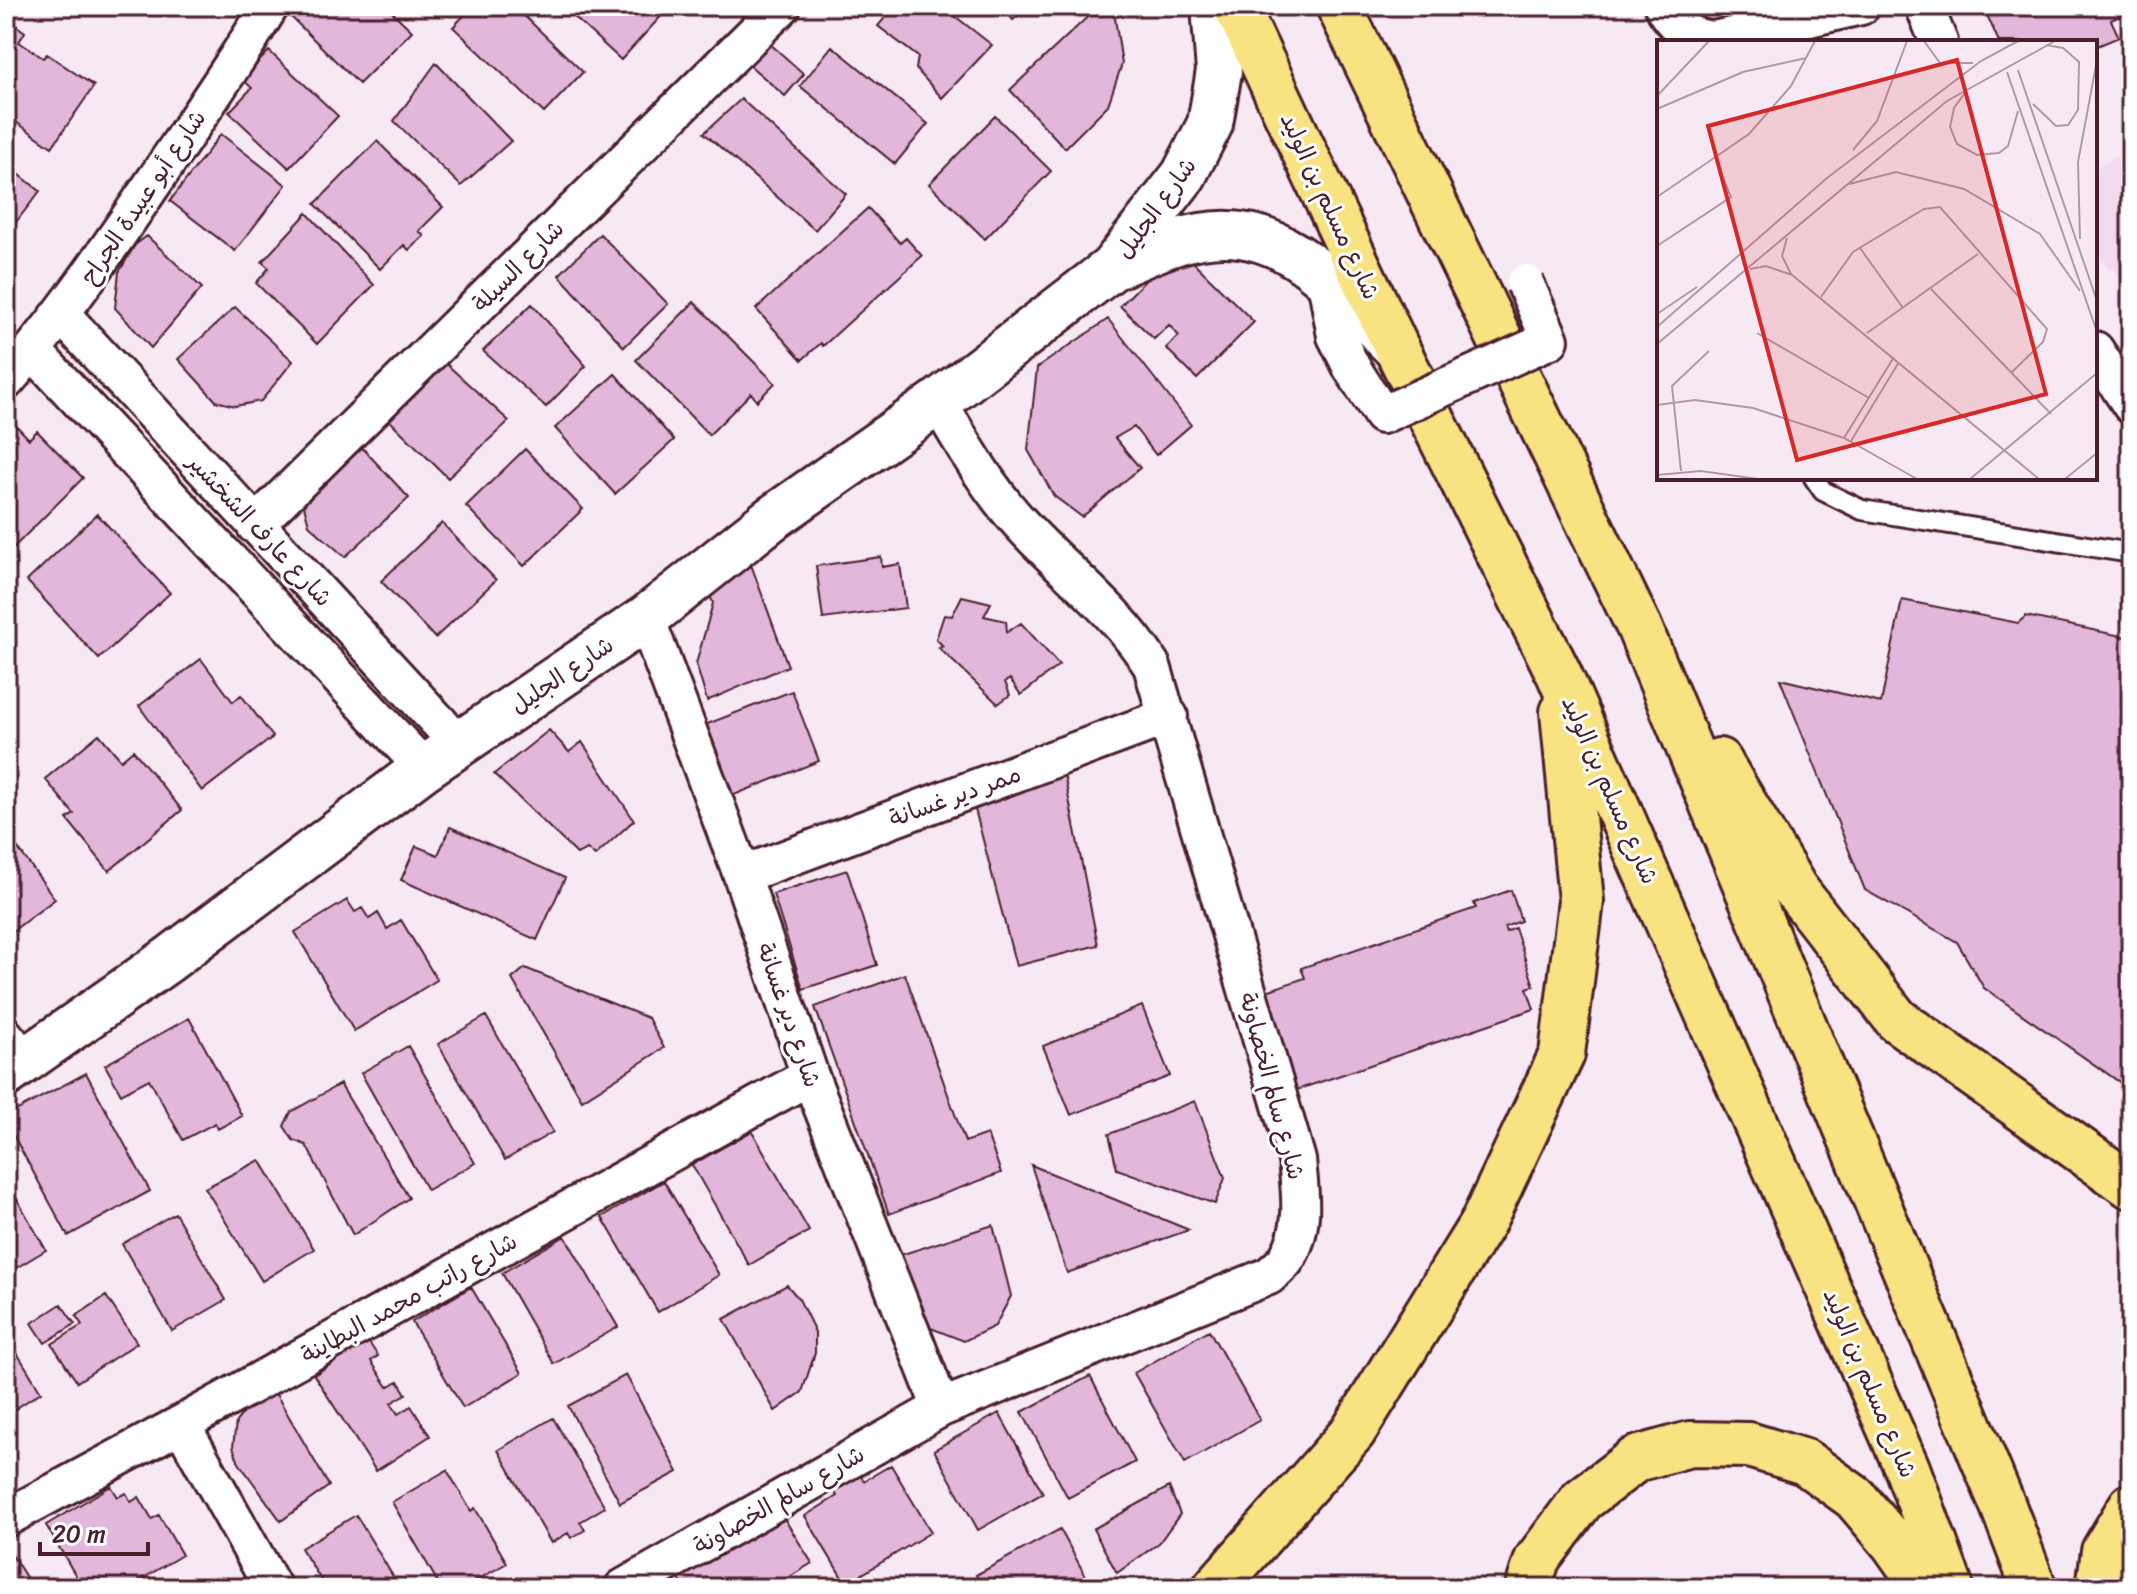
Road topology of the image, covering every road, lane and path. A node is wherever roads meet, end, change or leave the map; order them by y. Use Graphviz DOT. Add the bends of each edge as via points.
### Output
graph roads {
  1 [pos="270,6"];
  2 [pos="782,6"];
  3 [pos="1214,6"];
  4 [pos="1236,6"];
  5 [pos="1339,6"];
  6 [pos="1663,6"];
  7 [pos="1861,6"];
  8 [pos="1924,6"];
  9 [pos="1938,40"];
  10 [pos="1112,268"];
  11 [pos="1326,280"];
  12 [pos="1525,283"];
  13 [pos="62,315"];
  14 [pos="1397,349"];
  15 [pos="33,351"];
  16 [pos="2097,353"];
  17 [pos="6,381"];
  18 [pos="938,402"];
  19 [pos="2131,405"];
  20 [pos="1815,480"];
  21 [pos="255,525"];
  22 [pos="2131,553"];
  23 [pos="646,618"];
  24 [pos="1639,627"];
  25 [pos="1559,674"];
  26 [pos="1169,716"];
  27 [pos="459,744"];
  28 [pos="424,768"];
  29 [pos="742,875"];
  30 [pos="15,1051"];
  31 [pos="810,1076"];
  32 [pos="2131,1186"];
  33 [pos="941,1408"];
  34 [pos="181,1424"];
  35 [pos="2131,1506"];
  36 [pos="6,1518"];
  37 [pos="273,1588"];
  38 [pos="623,1588"];
  39 [pos="1215,1588"];
  40 [pos="1528,1588"];
  41 [pos="1925,1588"];
  42 [pos="1951,1588"];
  43 [pos="2034,1588"];
  44 [pos="2099,1588"];
  1 -- 13 [label="street, شارع أبو عبيدة الجراح"];
  2 -- 21 [label="street, شارع السيلة"];
  3 -- 10 [label="street, شارع الجليل" via="1219,71 1210,124 1184,175"];
  4 -- 14 [label="highway, شارع مسلم بن الوليد"];
  5 -- 24 [label="highway"];
  6 -- 7 [label="street" via="1677,25 1699,40 1725,40"];
  8 -- 9 [label="street"];
  10 -- 11 [label="street, شارع الجليل" via="1187,239 1243,234 1288,249"];
  10 -- 18 [label="street, شارع الجليل"];
  11 -- 12 [label="street, bridge" via="1336,336 1382,415 1550,340"];
  11 -- 14 [label="street, شارع الجليل"];
  13 -- 15 [label="street, شارع أبو عبيدة الجراح"];
  13 -- 21 [label="street, شارع عارف الشخشير"];
  14 -- 25 [label="highway, شارع مسلم بن الوليد"];
  15 -- 17 [label="street, شارع أبو عبيدة الجراح"];
  15 -- 28 [label="street, شارع عارف الشخشير"];
  16 -- 19 [label="street"];
  18 -- 23 [label="street, شارع الجليل" via="771,519"];
  18 -- 26 [label="street, شارع سالم الخصاونة" via="980,473 1019,522 1134,636 1152,666"];
  20 -- 22 [label="lane" via="1823,491 1862,510"];
  21 -- 27 [label="street, شارع عارف الشخشير"];
  23 -- 27 [label="street, شارع الجليل"];
  23 -- 29 [label="street, شارع دير غسانة"];
  24 -- 32 [label="highway" via="1795,889 1897,1020"];
  24 -- 43 [label="highway"];
  25 -- 39 [label="highway" via="1581,901 1562,1054 1483,1222 1353,1432"];
  25 -- 42 [label="highway, شارع مسلم بن الوليد" via="1907,1468"];
  26 -- 29 [label="street, ممر دير غسانة"];
  26 -- 33 [label="street, شارع سالم الخصاونة" via="1297,1160 1302,1210 1298,1228 1287,1259 1269,1276"];
  27 -- 28 [label="street, شارع الجليل"];
  28 -- 30 [label="street, شارع الجليل" via="168,960"];
  29 -- 31 [label="street, شارع دير غسانة"];
  31 -- 33 [label="street, شارع دير غسانة"];
  31 -- 34 [label="street, شارع راتب محمد البطاينة"];
  33 -- 38 [label="street, شارع سالم الخصاونة"];
  34 -- 36 [label="street, شارع راتب محمد البطاينة"];
  34 -- 37 [label="street"];
  35 -- 44 [label="highway" via="2104,1551"];
  40 -- 41 [label="highway" via="1537,1560 1582,1500 1636,1459 1690,1444 1749,1445 1805,1462 1855,1498"];
}
